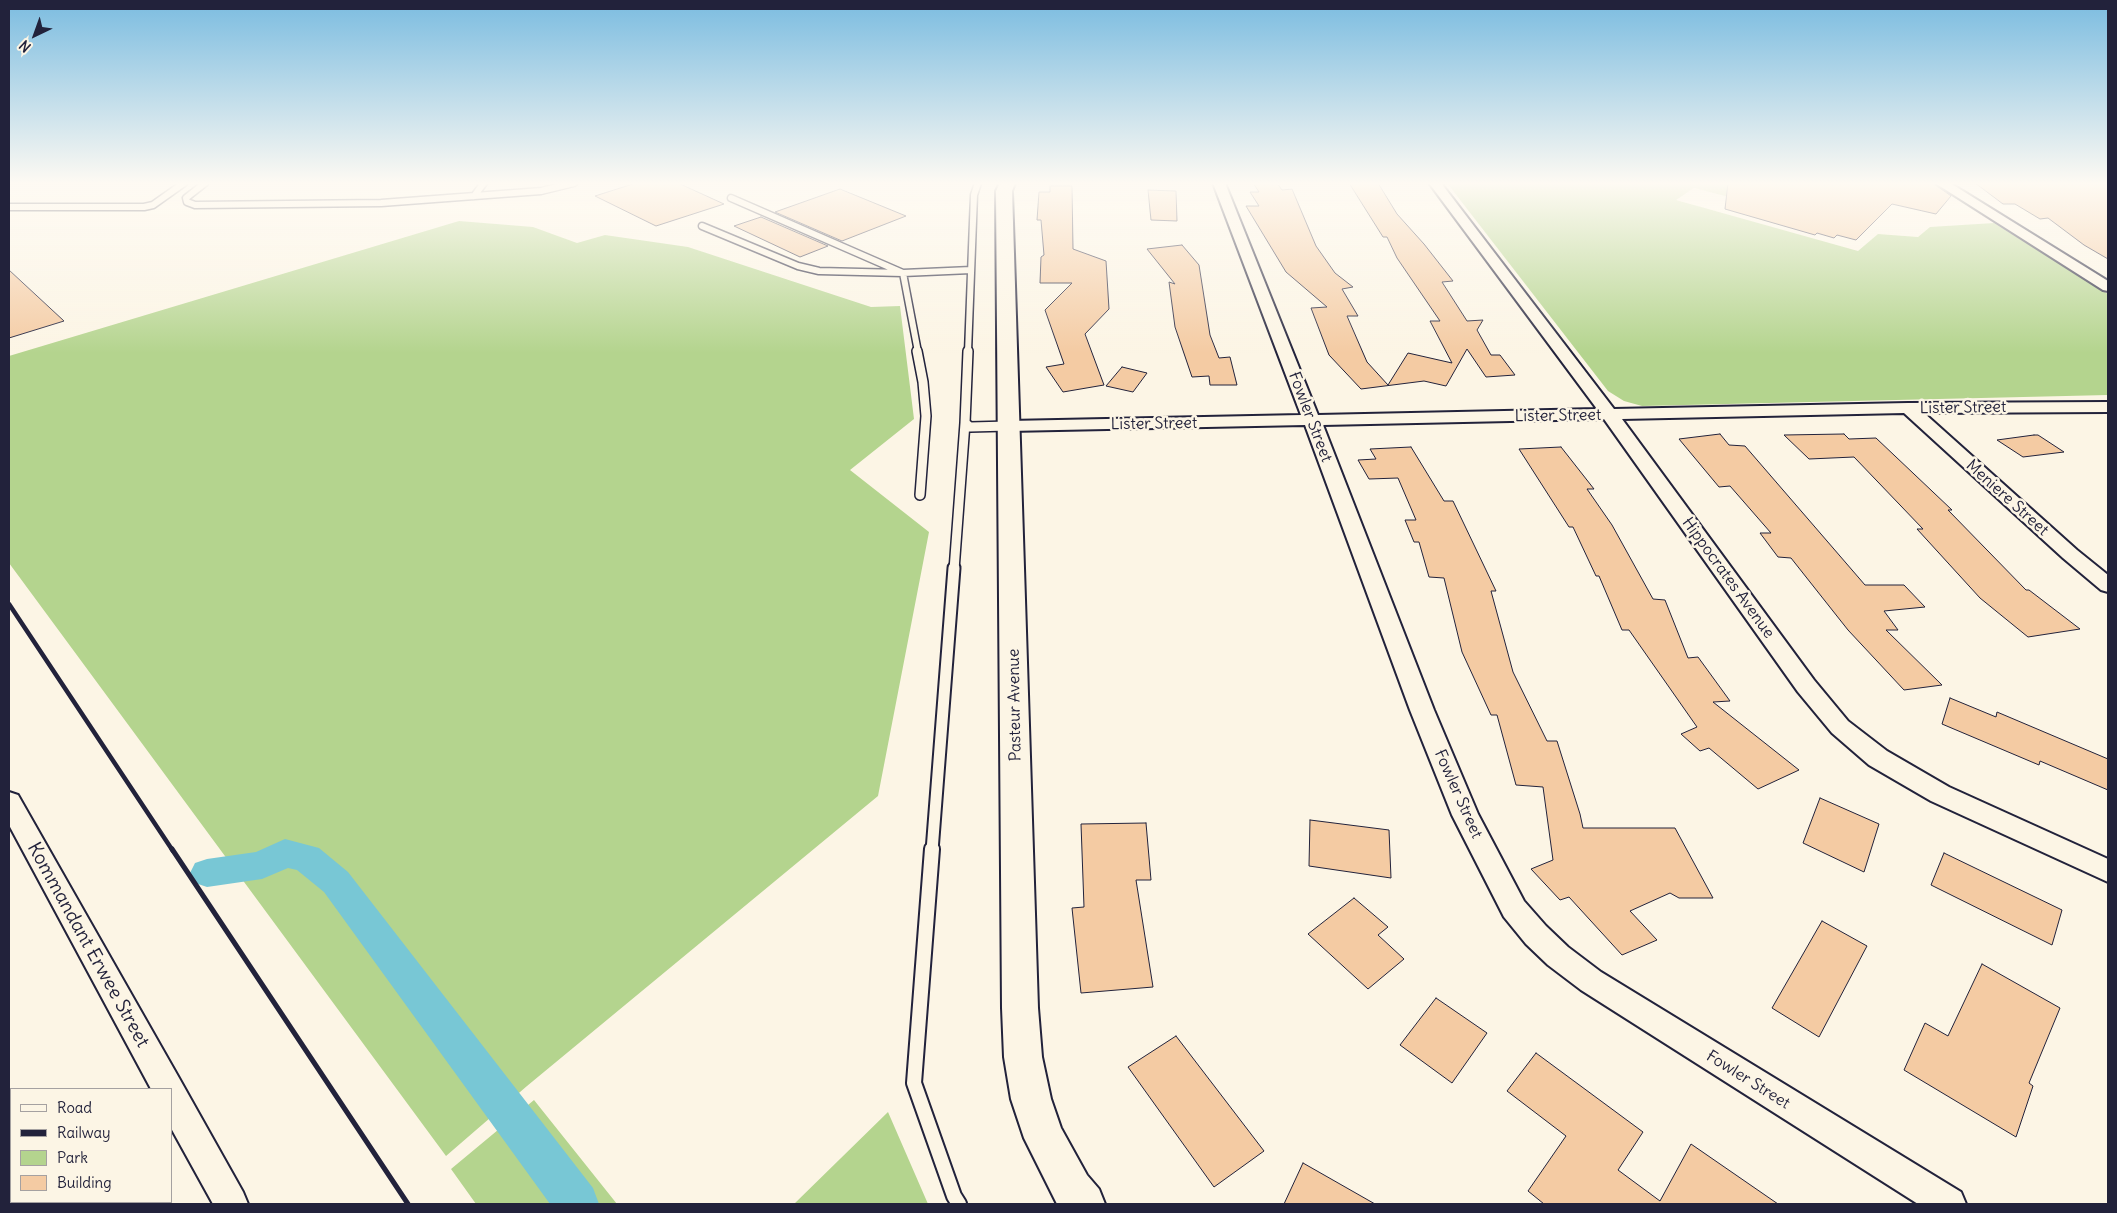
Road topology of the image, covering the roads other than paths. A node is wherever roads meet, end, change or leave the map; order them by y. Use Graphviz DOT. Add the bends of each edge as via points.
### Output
graph roads {
  1 [pos="735,240"];
  2 [pos="828,240"];
  3 [pos="972,240"];
  4 [pos="999,240"];
  5 [pos="1242,240"];
  6 [pos="1478,240"];
  7 [pos="2033,240"];
  8 [pos="971,270"];
  9 [pos="903,272"];
  10 [pos="2108,286"];
  11 [pos="2108,407"];
  12 [pos="1908,408"];
  13 [pos="1610,414"];
  14 [pos="1311,421"];
  15 [pos="965,423"];
  16 [pos="1009,426"];
  17 [pos="920,495"];
  18 [pos="2108,585"];
  19 [pos="9,802"];
  20 [pos="2108,871"];
  21 [pos="167,1088"];
  22 [pos="172,1098"];
  23 [pos="231,1204"];
  24 [pos="959,1204"];
  25 [pos="1084,1204"];
  26 [pos="1949,1204"];
  1 -- 9 [label="lane" via="798,266 819,271"];
  2 -- 9 [label="lane"];
  3 -- 8 [label="lane"];
  4 -- 16 [label="street, Pasteur Avenue"];
  5 -- 14 [label="street, Fowler Street"];
  6 -- 13 [label="street, Hippocrates Avenue"];
  7 -- 10 [label="street"];
  8 -- 9 [label="lane"];
  8 -- 15 [label="lane"];
  9 -- 17 [label="lane" via="926,416"];
  11 -- 12 [label="street, Lister Street"];
  12 -- 13 [label="street, Lister Street"];
  12 -- 18 [label="street, Meniere Street"];
  13 -- 14 [label="street, Lister Street"];
  13 -- 20 [label="street, Hippocrates Avenue" via="1806,686 1840,727 1878,758 1940,794"];
  14 -- 16 [label="street, Lister Street"];
  14 -- 26 [label="street, Fowler Street" via="1464,815 1514,909 1558,956 1591,981"];
  15 -- 16 [label="lane" via="970,426"];
  15 -- 24 [label="lane" via="914,1083"];
  16 -- 25 [label="street, Pasteur Avenue" via="1023,1057 1031,1099 1044,1138 1072,1190"];
  19 -- 21 [label="street, Kommandant Erwee Street"];
  22 -- 23 [label="street"];
}
